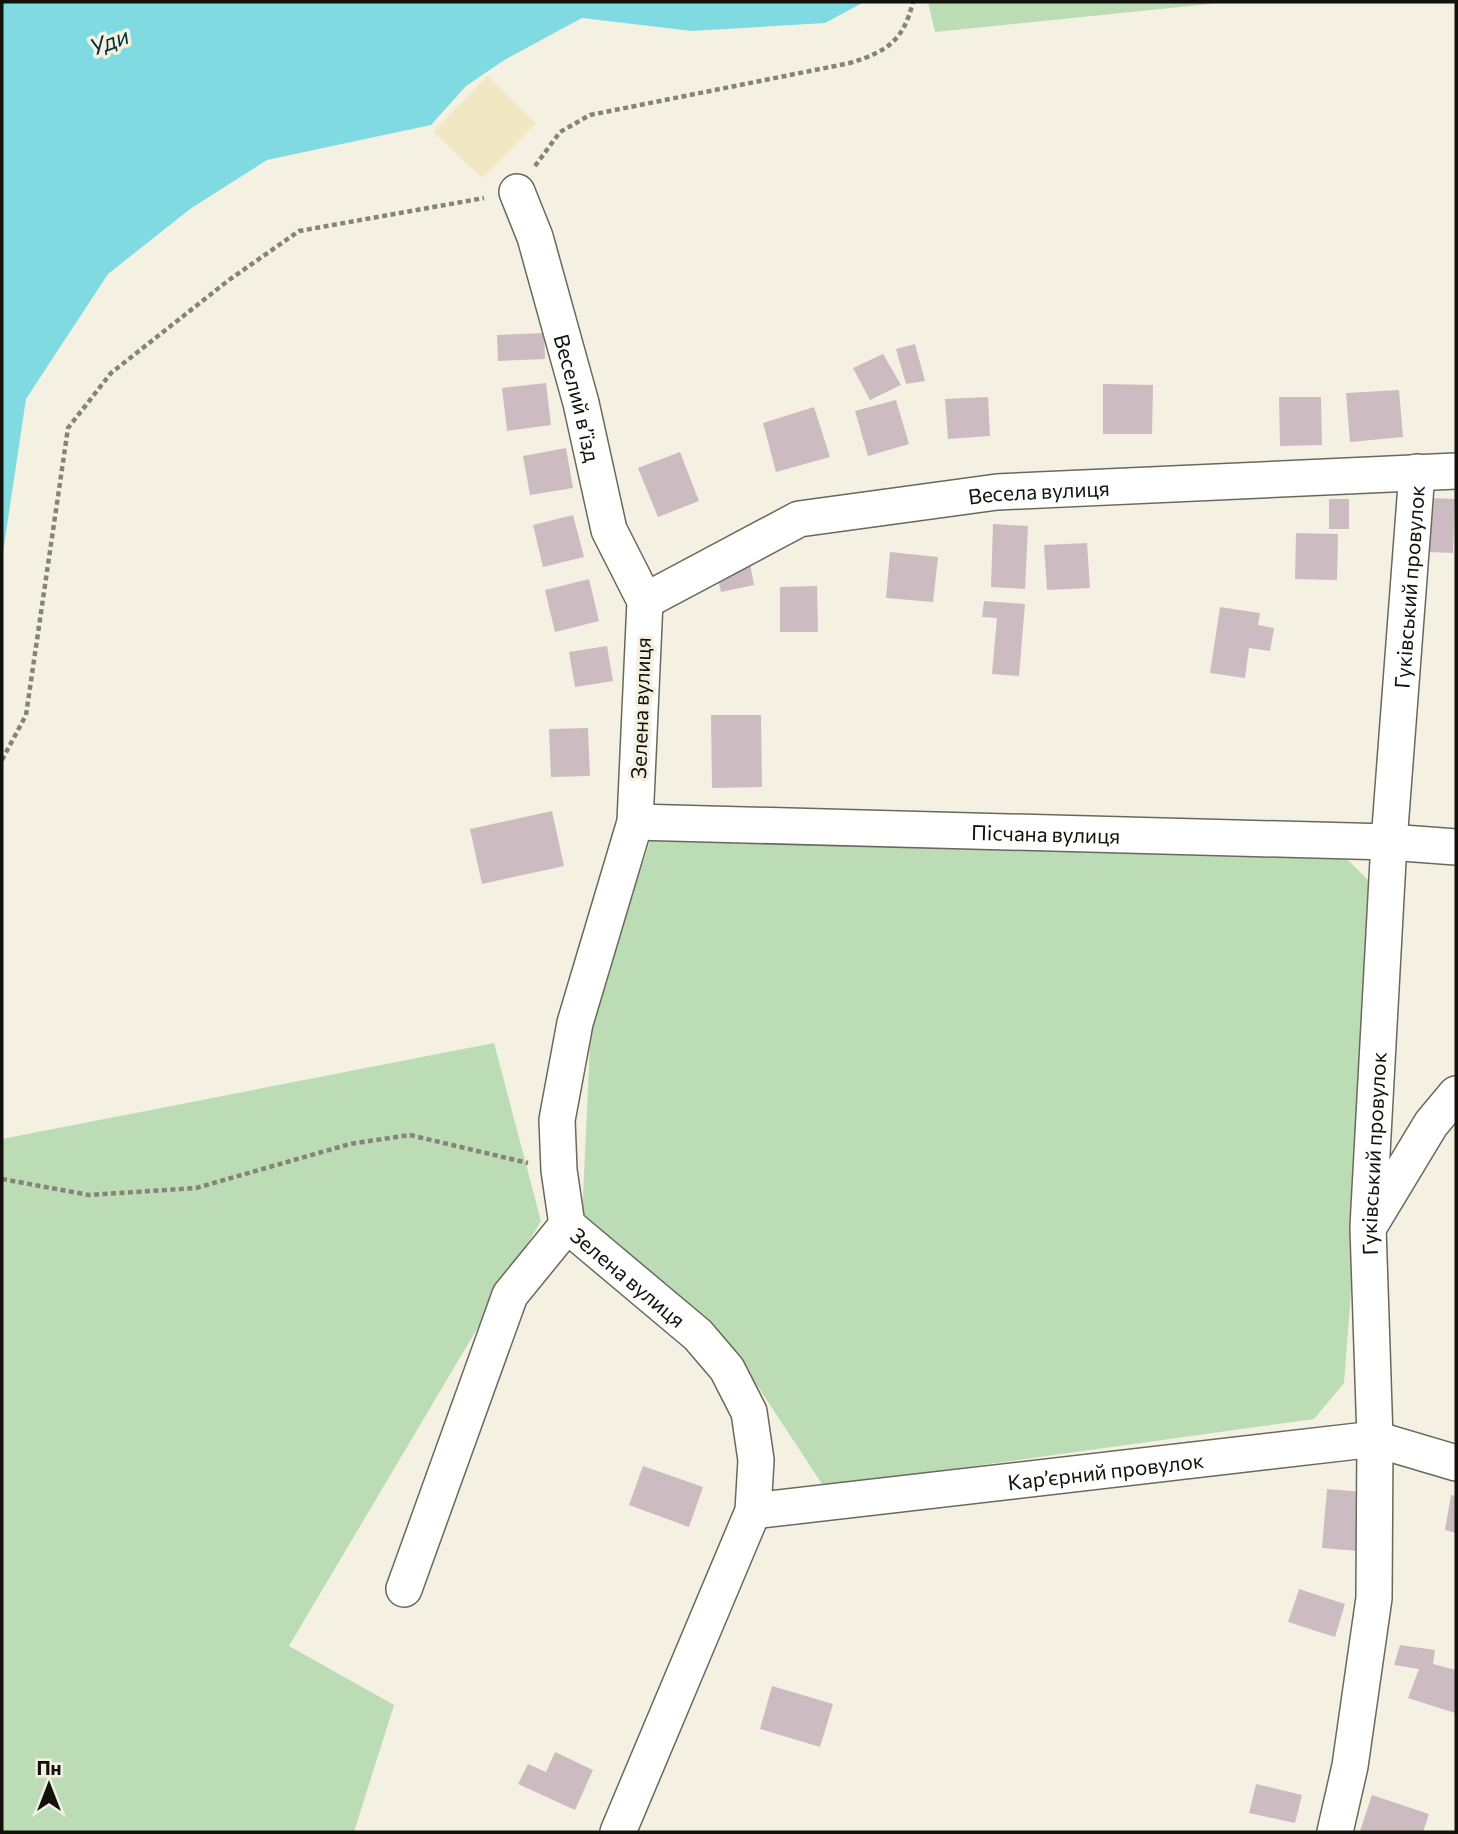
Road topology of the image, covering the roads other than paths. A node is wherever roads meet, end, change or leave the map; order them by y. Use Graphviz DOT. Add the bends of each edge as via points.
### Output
graph roads {
  1 [pos="517,192"];
  2 [pos="1456,471"];
  3 [pos="1417,472"];
  4 [pos="645,601"];
  5 [pos="635,822"];
  6 [pos="1389,842"];
  7 [pos="1456,846"];
  8 [pos="1456,1094"];
  9 [pos="567,1225"];
  10 [pos="1368,1227"];
  11 [pos="1375,1439"];
  12 [pos="1456,1463"];
  13 [pos="753,1511"];
  14 [pos="404,1589"];
  15 [pos="618,1832"];
  16 [pos="1335,1832"];
  1 -- 4 [label="street, Веселий в’їзд" via="535,237 582,403 609,530"];
  2 -- 3 [label="street, Весела вулиця"];
  3 -- 4 [label="street, Весела вулиця" via="997,492 799,519"];
  3 -- 6 [label="street, Гуківський провулок"];
  4 -- 5 [label="street, Зелена вулиця"];
  5 -- 6 [label="street, Пісчана вулиця"];
  5 -- 9 [label="street, Зелена вулиця" via="575,1023 557,1120"];
  6 -- 7 [label="street, Пісчана вулиця"];
  6 -- 10 [label="street, Гуківський провулок"];
  8 -- 10 [label="street" via="1431,1124"];
  9 -- 13 [label="street, Зелена вулиця" via="698,1335 727,1369 749,1412 756,1460"];
  9 -- 14 [label="street" via="510,1295"];
  10 -- 11 [label="street, Гуківський провулок"];
  11 -- 12 [label="street, Кар’єрний провулок"];
  11 -- 13 [label="street, Кар’єрний провулок"];
  11 -- 16 [label="street, Гуківський провулок" via="1374,1598 1350,1766"];
  13 -- 15 [label="street, Зелена вулиця"];
}
